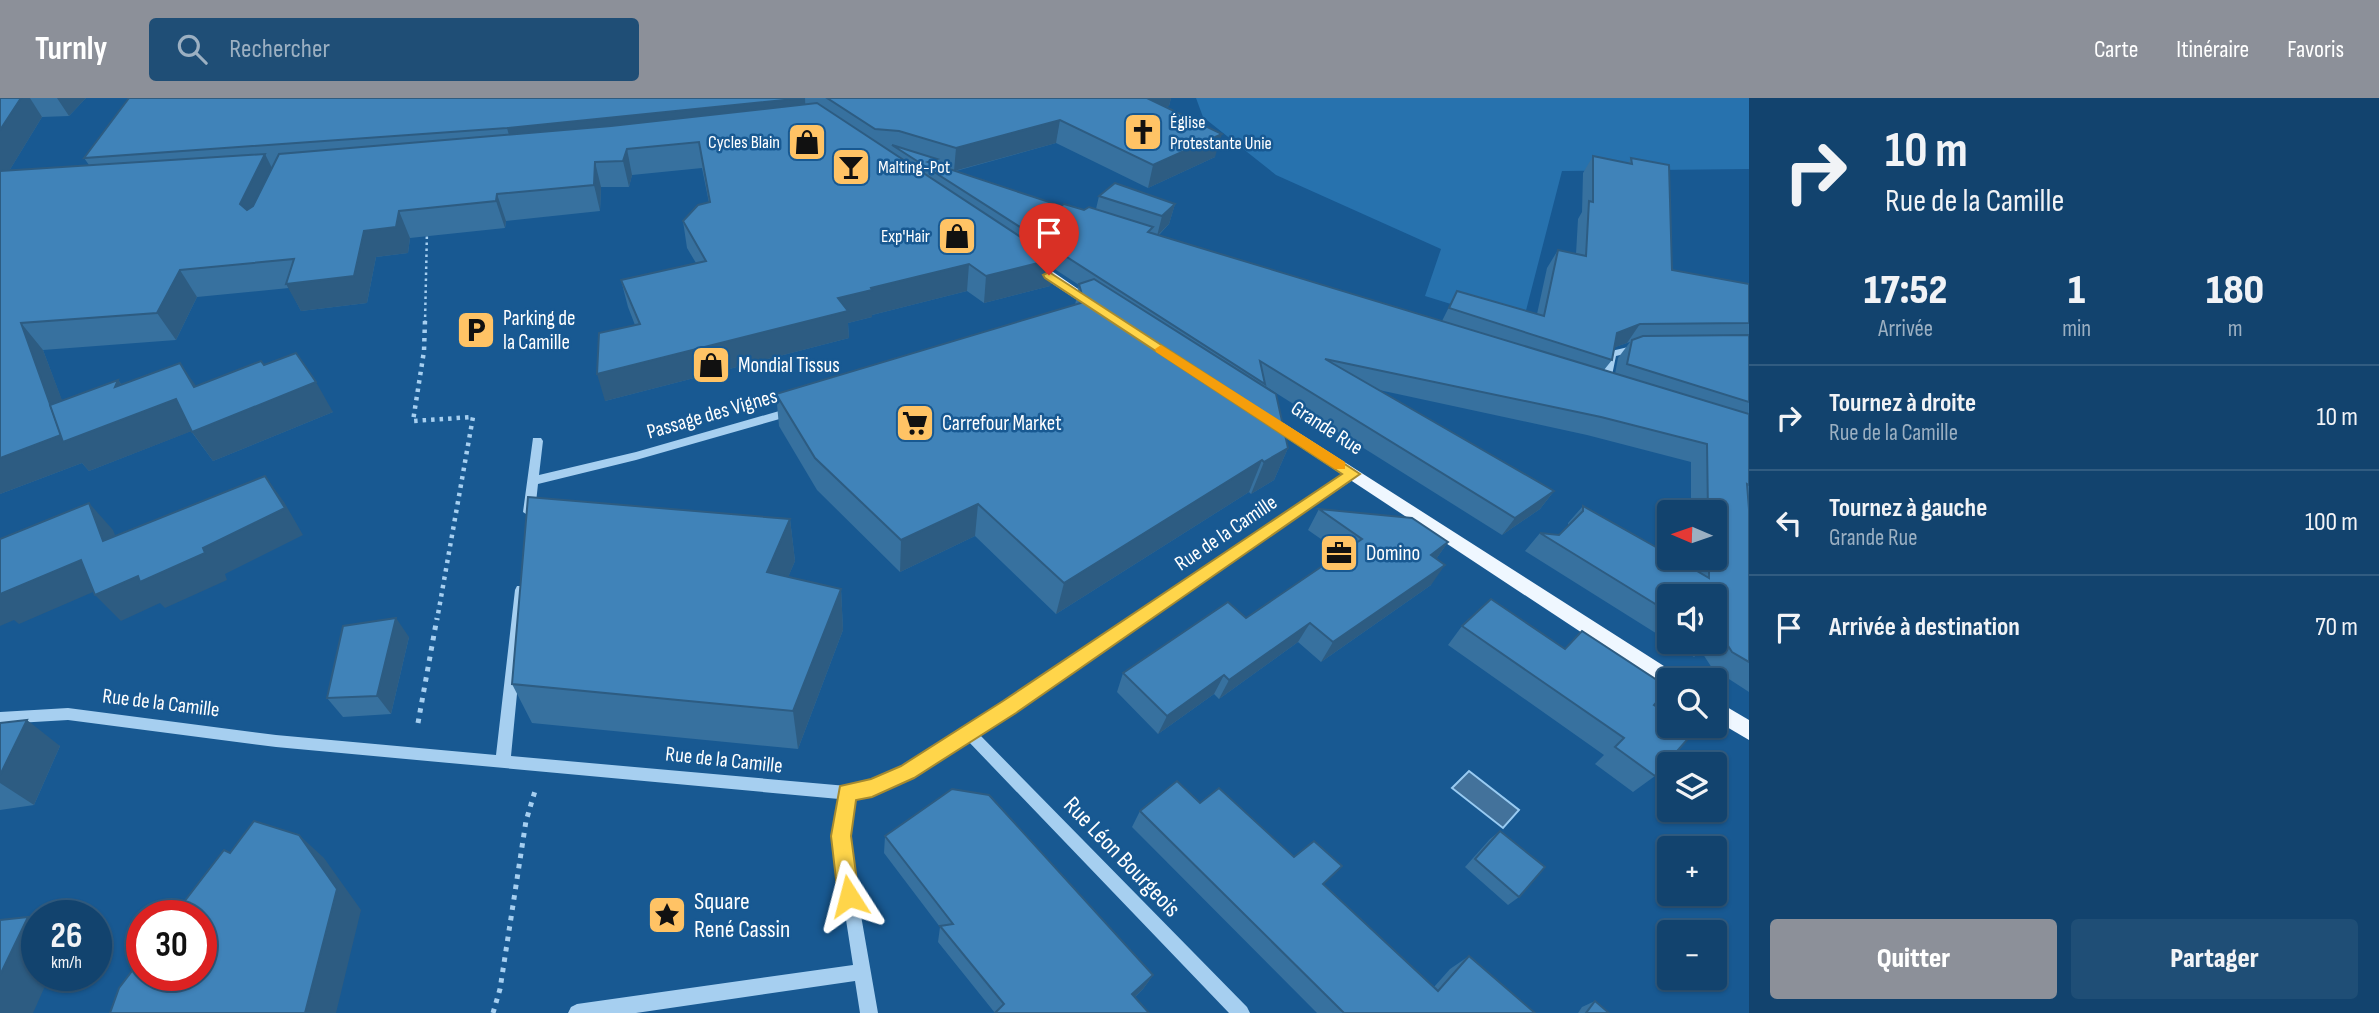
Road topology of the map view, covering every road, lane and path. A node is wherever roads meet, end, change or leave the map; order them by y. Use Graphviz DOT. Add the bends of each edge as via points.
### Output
graph roads {
  1 [pos="428,224"];
  2 [pos="1016,254"];
  3 [pos="1093,304"];
  4 [pos="1076,310"];
  5 [pos="1107,315"];
  6 [pos="1653,347"];
  7 [pos="1594,382"];
  8 [pos="1605,385"];
  9 [pos="1618,390"];
  10 [pos="807,407"];
  11 [pos="1252,408"];
  12 [pos="537,441"];
  13 [pos="1353,474"];
  14 [pos="533,481"];
  15 [pos="527,532"];
  16 [pos="523,571"];
  17 [pos="1657,672"];
  18 [pos="1727,717"];
  19 [pos="0,718"];
  20 [pos="418,723"];
  21 [pos="1749,731"];
  22 [pos="968,733"];
  23 [pos="503,760"];
  24 [pos="536,789"];
  25 [pos="847,793"];
  26 [pos="862,972"];
  27 [pos="493,1013"];
  28 [pos="577,1013"];
  29 [pos="869,1013"];
  30 [pos="1241,1013"];
  1 -- 20 [label="path" via="424,351 413,421 473,417"];
  2 -- 3 [label="main road"];
  3 -- 4 [label="street"];
  3 -- 5 [label="main road"];
  6 -- 8 [label="street" via="1611,354"];
  7 -- 8 [label="street"];
  8 -- 9 [label="street"];
  10 -- 14 [label="street, Passage des Vignes"];
  11 -- 13 [label="main road, Grande Rue"];
  12 -- 14 [label="street"];
  13 -- 17 [label="main road, Grande Rue"];
  13 -- 22 [label="street, Rue de la Camille"];
  14 -- 15 [label="street"];
  16 -- 23 [label="street"];
  18 -- 21 [label="main road"];
  19 -- 23 [label="street, Rue de la Camille" via="68,714 276,741"];
  22 -- 25 [label="street, Rue de la Camille" via="893,779"];
  22 -- 30 [label="street, Rue Léon Bourgeois"];
  23 -- 25 [label="street, Rue de la Camille"];
  24 -- 27 [label="path" via="526,821"];
  25 -- 26 [label="street" via="841,836"];
  26 -- 28 [label="street"];
  26 -- 29 [label="street"];
}
